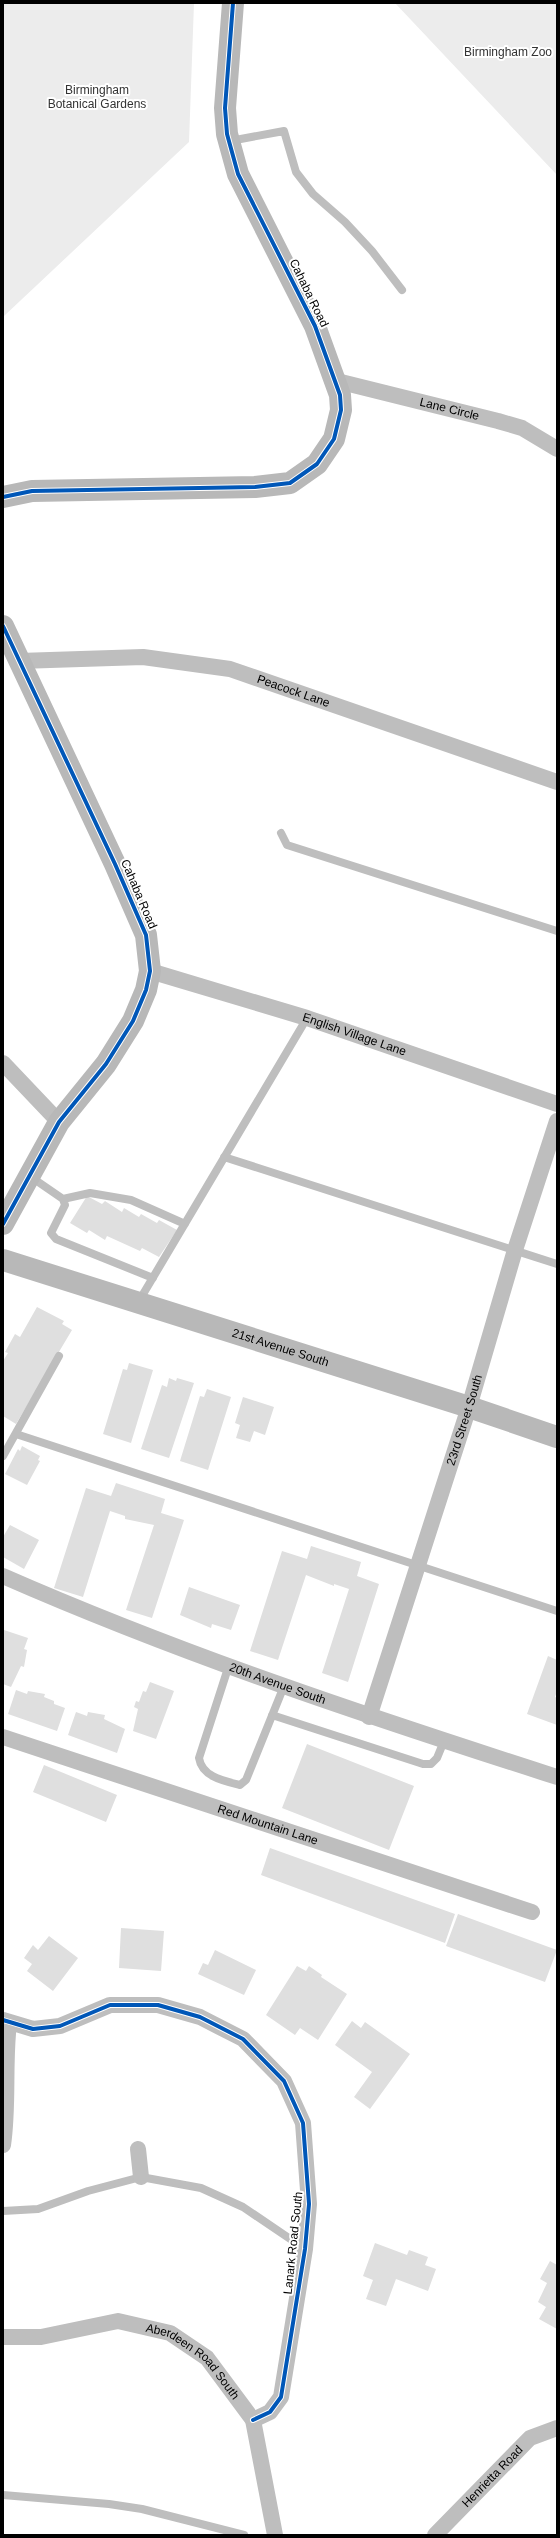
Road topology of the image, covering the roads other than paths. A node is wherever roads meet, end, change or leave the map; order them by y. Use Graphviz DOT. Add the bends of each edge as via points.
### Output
graph roads {
  1 [pos="233,3"];
  2 [pos="229,141"];
  3 [pos="402,290"];
  4 [pos="337,381"];
  5 [pos="557,449"];
  6 [pos="3,497"];
  7 [pos="3,626"];
  8 [pos="19,661"];
  9 [pos="557,782"];
  10 [pos="281,833"];
  11 [pos="557,931"];
  12 [pos="150,971"];
  13 [pos="307,1018"];
  14 [pos="3,1062"];
  15 [pos="557,1104"];
  16 [pos="557,1121"];
  17 [pos="59,1122"];
  18 [pos="224,1157"];
  19 [pos="29,1176"];
  20 [pos="63,1199"];
  21 [pos="3,1224"];
  22 [pos="185,1224"];
  23 [pos="515,1250"];
  24 [pos="3,1260"];
  25 [pos="557,1264"];
  26 [pos="153,1278"];
  27 [pos="139,1302"];
  28 [pos="59,1356"];
  29 [pos="469,1407"];
  30 [pos="16,1434"];
  31 [pos="557,1437"];
  32 [pos="3,1456"];
  33 [pos="419,1566"];
  34 [pos="3,1576"];
  35 [pos="557,1611"];
  36 [pos="228,1665"];
  37 [pos="284,1686"];
  38 [pos="272,1715"];
  39 [pos="369,1717"];
  40 [pos="3,1737"];
  41 [pos="444,1741"];
  42 [pos="557,1777"];
  43 [pos="532,1912"];
  44 [pos="6,2022"];
  45 [pos="3,2145"];
  46 [pos="138,2149"];
  47 [pos="141,2177"];
  48 [pos="3,2211"];
  49 [pos="305,2249"];
  50 [pos="3,2337"];
  51 [pos="253,2420"];
  52 [pos="557,2428"];
  53 [pos="3,2495"];
  54 [pos="244,2535"];
  55 [pos="275,2535"];
  56 [pos="435,2535"];
  1 -- 2 [label="street, Cahaba Road" via="225,108"];
  2 -- 3 [label="lane" via="284,131 296,172 314,194 372,251"];
  2 -- 4 [label="street, Cahaba Road" via="238,174 315,326"];
  4 -- 5 [label="street, Lane Circle" via="522,428"];
  4 -- 6 [label="street, Cahaba Road" via="341,410 334,439 318,464 290,483 255,487 32,491"];
  7 -- 8 [label="street, Cahaba Road"];
  8 -- 9 [label="street, Peacock Lane" via="143,657 230,669"];
  8 -- 12 [label="street, Cahaba Road" via="146,935"];
  10 -- 11 [label="lane" via="287,845"];
  12 -- 13 [label="street, English Village Lane"];
  12 -- 17 [label="street, Cahaba Road" via="146,990 133,1021 106,1064"];
  13 -- 15 [label="street, English Village Lane"];
  13 -- 18 [label="lane"];
  14 -- 17 [label="street"];
  16 -- 23 [label="street, 23rd Street South"];
  17 -- 19 [label="street, Cahaba Road"];
  18 -- 22 [label="lane"];
  18 -- 23 [label="lane"];
  19 -- 20 [label="lane"];
  19 -- 21 [label="street, Cahaba Road"];
  20 -- 22 [label="lane" via="90,1193 131,1200"];
  20 -- 26 [label="lane" via="65,1205 51,1233 56,1239"];
  22 -- 26 [label="lane"];
  23 -- 25 [label="lane"];
  23 -- 29 [label="street, 23rd Street South"];
  24 -- 27 [label="street, 21st Avenue South"];
  26 -- 27 [label="lane"];
  27 -- 29 [label="street, 21st Avenue South"];
  28 -- 30 [label="lane"];
  29 -- 31 [label="street, 21st Avenue South"];
  29 -- 33 [label="street, 23rd Street South"];
  30 -- 32 [label="lane"];
  30 -- 33 [label="lane"];
  33 -- 35 [label="lane"];
  33 -- 39 [label="street, 23rd Street South"];
  34 -- 36 [label="street, 20th Avenue South" via="91,1614"];
  36 -- 37 [label="street, 20th Avenue South"];
  36 -- 38 [label="lane" via="199,1758 204,1771 237,1784 243,1783"];
  37 -- 38 [label="lane"];
  37 -- 39 [label="street, 20th Avenue South"];
  38 -- 41 [label="lane" via="423,1764 431,1764 437,1758"];
  39 -- 41 [label="street, 20th Avenue South"];
  40 -- 43 [label="street, Red Mountain Lane"];
  41 -- 42 [label="street, 20th Avenue South"];
  44 -- 45 [label="street" via="5,2056 8,2088"];
  44 -- 49 [label="street, Lanark Road South" via="33,2029 54,2027 110,2006 158,2005 200,2017 243,2039 284,2081 303,2123 309,2204"];
  46 -- 47 [label="street"];
  47 -- 48 [label="lane" via="88,2190 38,2209"];
  47 -- 49 [label="lane" via="201,2188 243,2208"];
  49 -- 51 [label="street, Lanark Road South" via="281,2397 270,2412"];
  50 -- 51 [label="street, Aberdeen Road South" via="41,2337 118,2321 170,2333 207,2358"];
  51 -- 55 [label="street, Aberdeen Road South"];
  52 -- 56 [label="street, Henrietta Road" via="530,2438"];
  53 -- 54 [label="lane" via="142,2509"];
}
